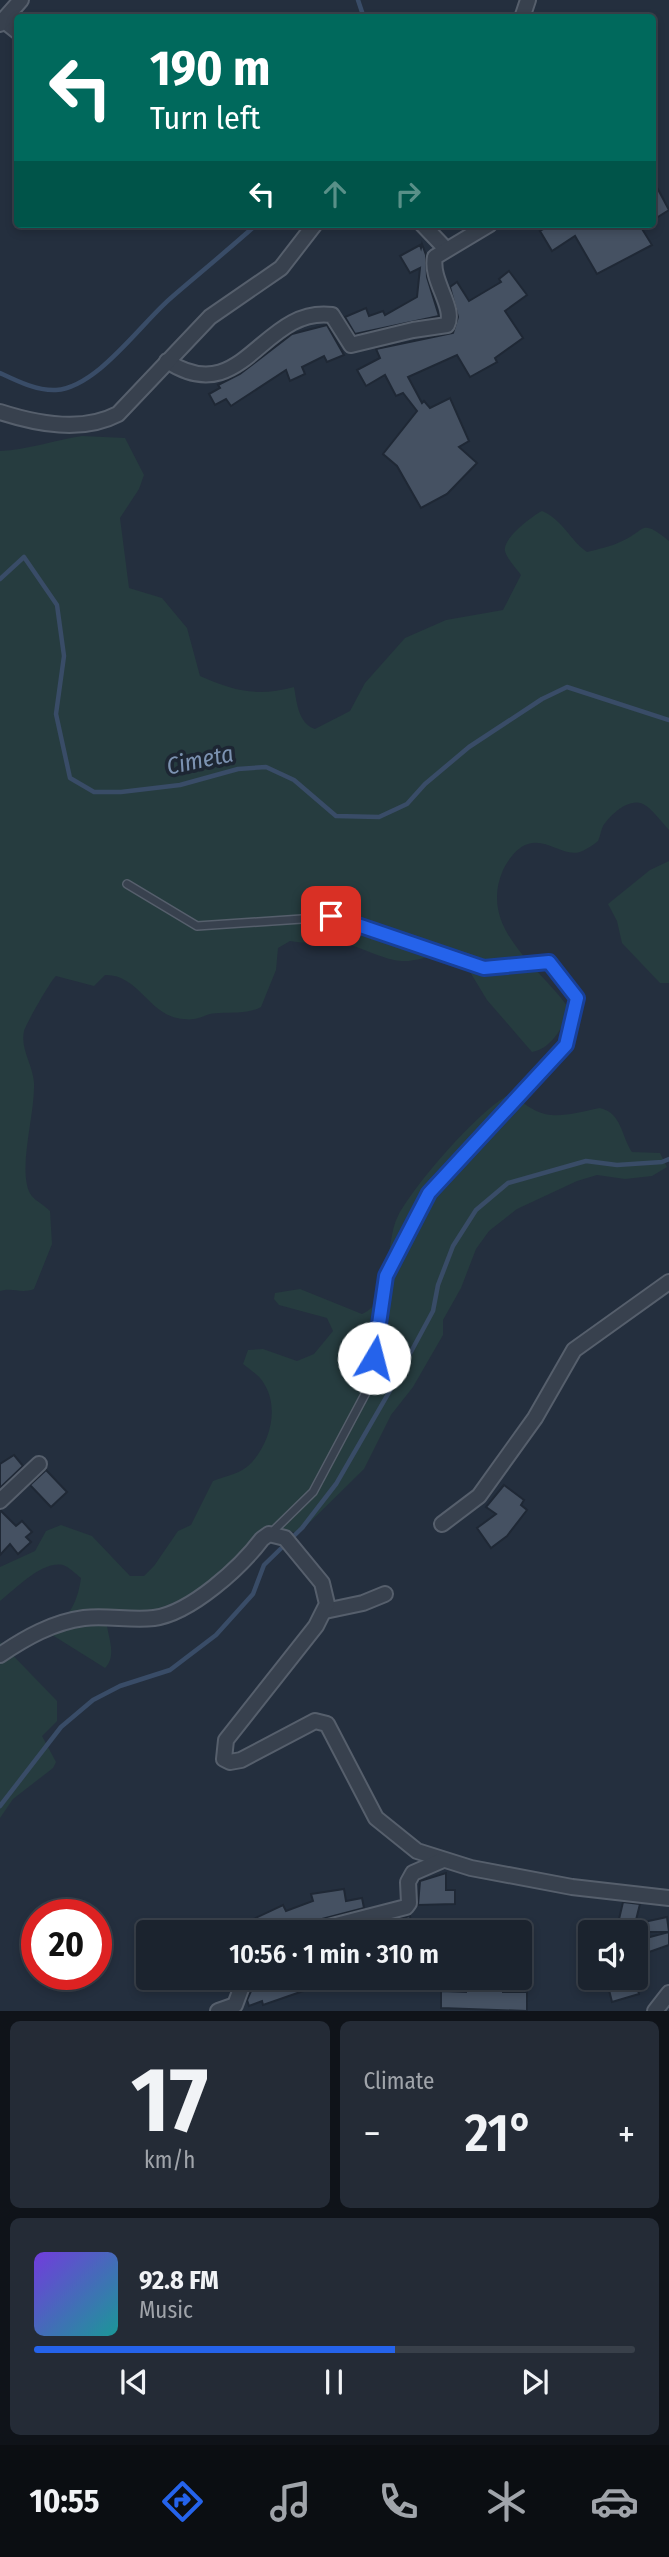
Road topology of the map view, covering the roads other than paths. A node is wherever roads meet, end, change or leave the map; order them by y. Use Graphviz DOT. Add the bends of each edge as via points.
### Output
graph roads {
  1 [pos="21,0"];
  2 [pos="2,22"];
  3 [pos="312,228"];
  4 [pos="426,228"];
  5 [pos="482,228"];
  6 [pos="445,248"];
  7 [pos="167,361"];
  8 [pos="0,412"];
  9 [pos="127,884"];
  10 [pos="669,1282"];
  11 [pos="39,1464"];
  12 [pos="0,1501"];
  13 [pos="442,1524"];
  14 [pos="269,1534"];
  15 [pos="385,1594"];
  16 [pos="325,1611"];
  17 [pos="0,1655"];
  18 [pos="443,1860"];
  19 [pos="669,1898"];
  20 [pos="356,1920"];
  21 [pos="241,1990"];
  22 [pos="669,1993"];
  23 [pos="218,2011"];
  24 [pos="654,2011"];
  1 -- 2 [label="street"];
  3 -- 7 [label="street" via="281,268 210,317"];
  4 -- 6 [label="street"];
  5 -- 6 [label="street"];
  6 -- 7 [label="street" via="433,266 450,315 447,326 351,345 332,315 310,316 286,326 223,374 185,373"];
  7 -- 8 [label="street" via="125,408 106,421 57,425"];
  9 -- 14 [label="lane" via="197,926 331,916 484,968 549,962 577,998 566,1045 429,1193 386,1276 370,1385 313,1492"];
  10 -- 13 [label="street" via="575,1350 535,1418 479,1496"];
  11 -- 12 [label="street"];
  14 -- 16 [label="street" via="285,1538 322,1583"];
  14 -- 17 [label="street" via="201,1597 181,1609 156,1618 83,1618 50,1627"];
  15 -- 16 [label="street"];
  16 -- 18 [label="street" via="226,1740 222,1755 230,1762 241,1760 296,1728 314,1721 327,1724 376,1818 417,1851"];
  18 -- 19 [label="street" via="572,1887"];
  18 -- 20 [label="street" via="412,1873 406,1907"];
  21 -- 23 [label="street" via="235,2005"];
  22 -- 24 [label="street"];
}
